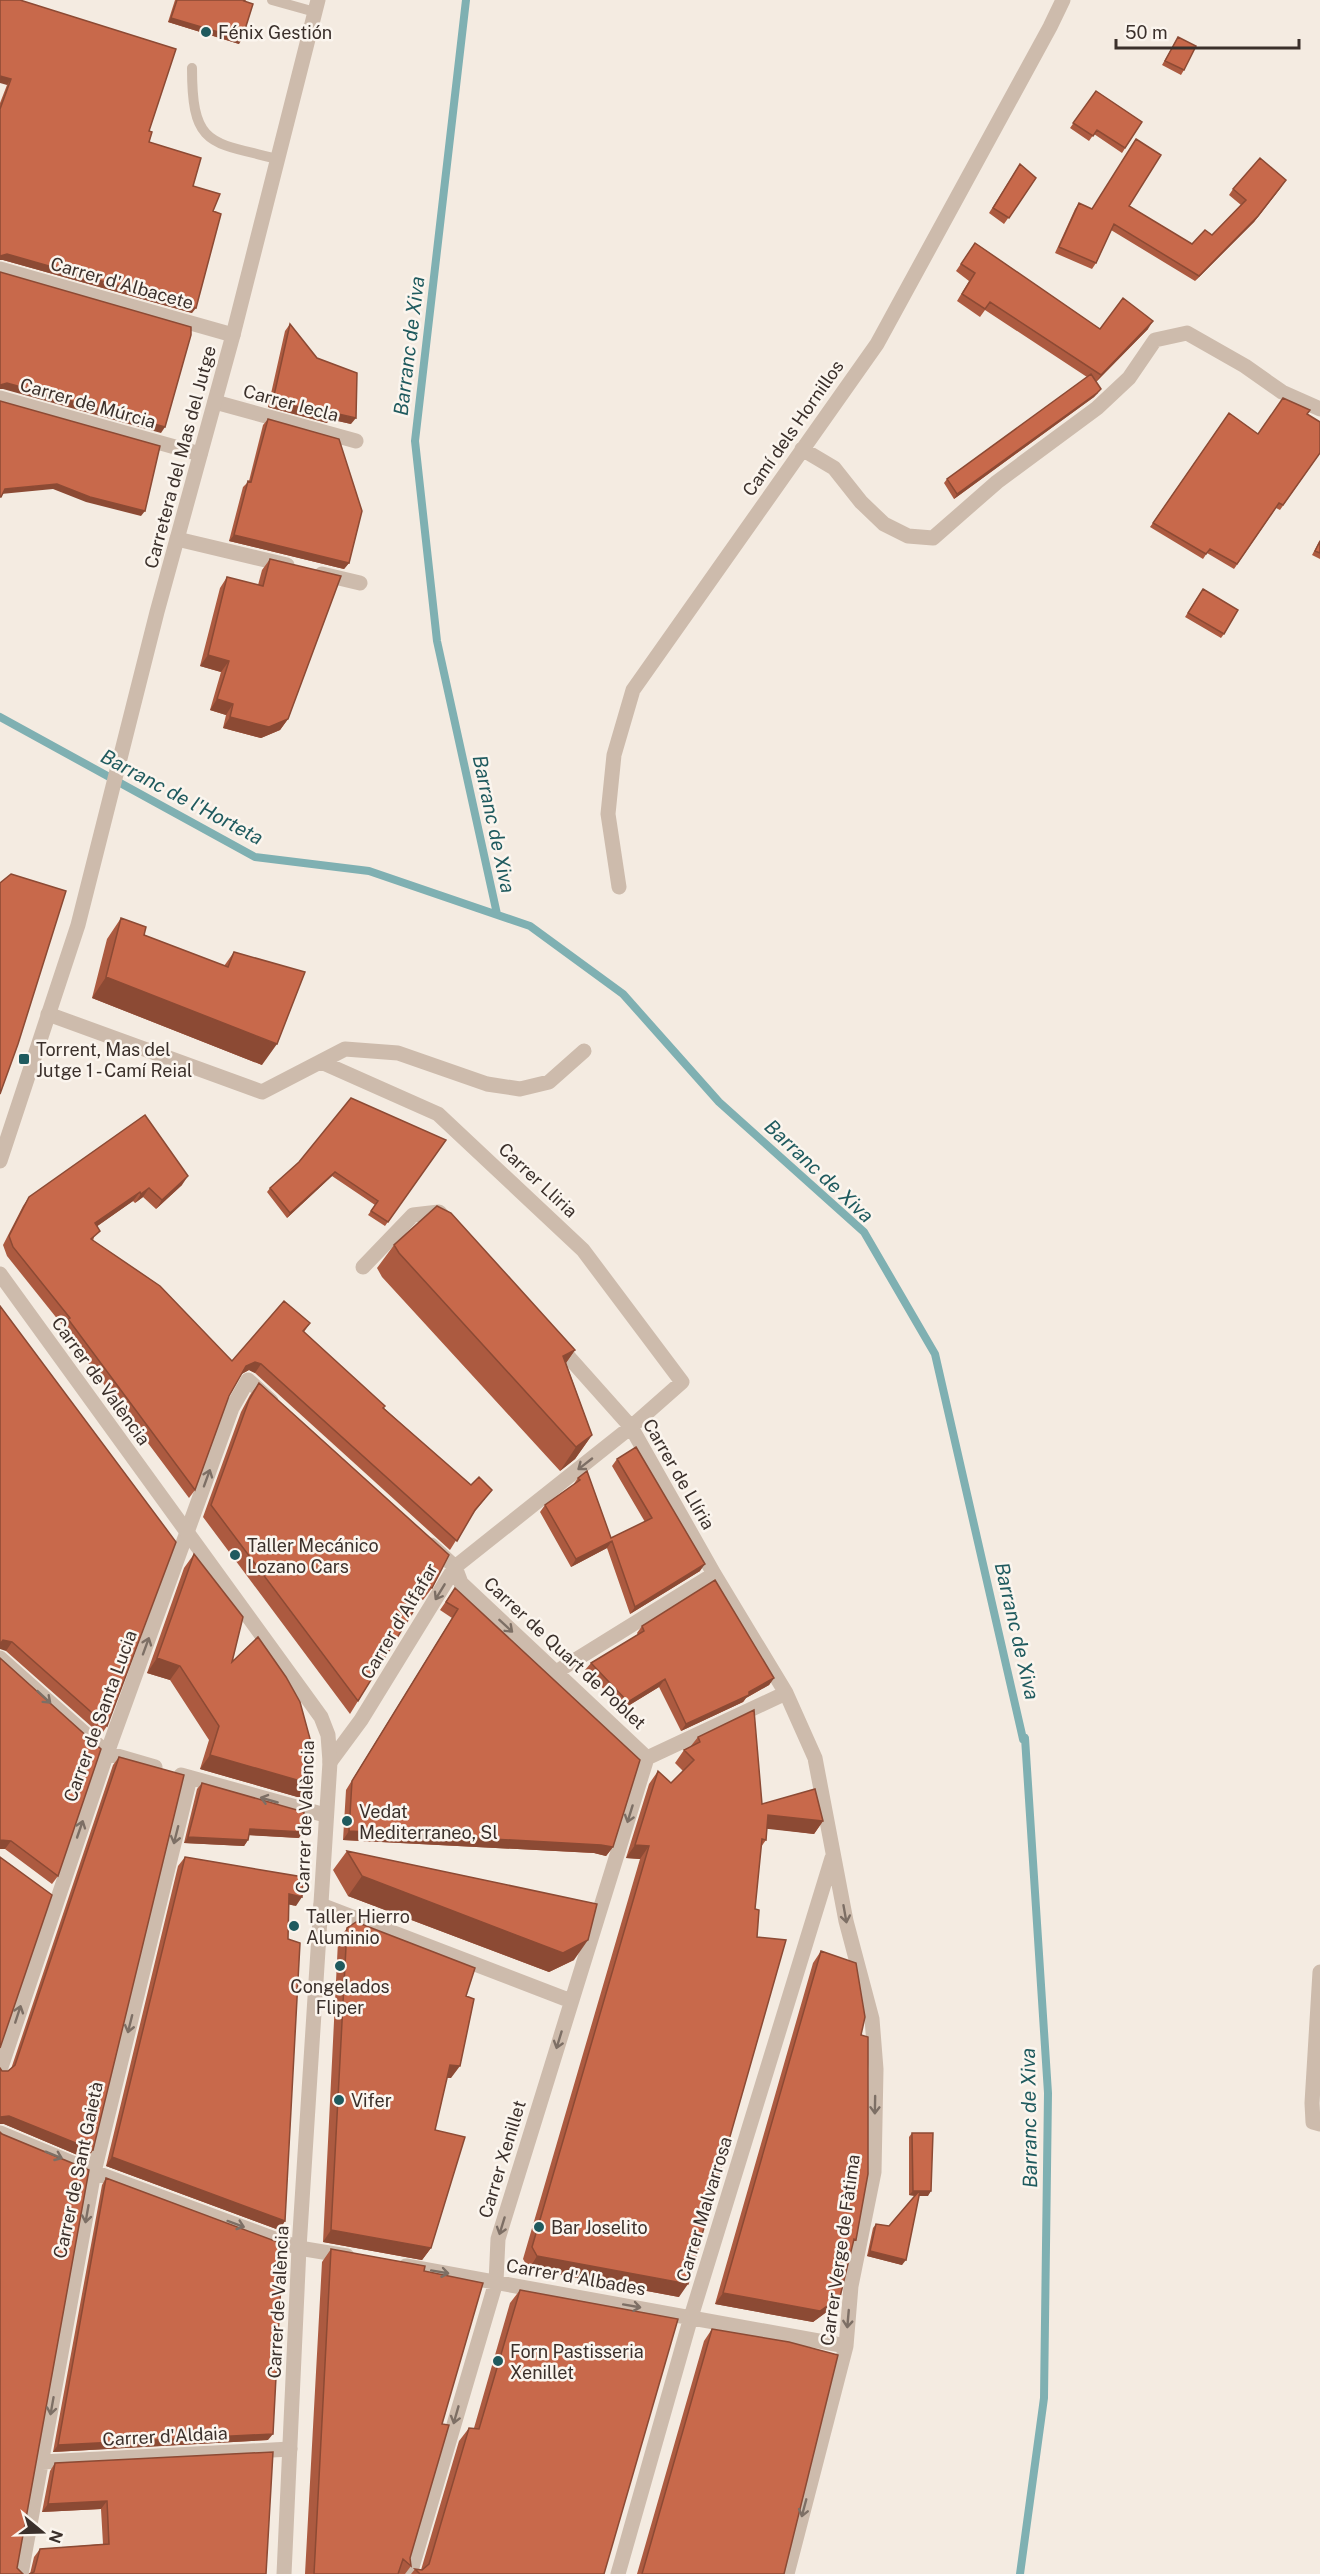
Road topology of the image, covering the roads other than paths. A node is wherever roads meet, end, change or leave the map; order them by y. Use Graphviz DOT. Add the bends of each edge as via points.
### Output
graph roads {
  1 [pos="272,0"];
  2 [pos="1063,0"];
  3 [pos="317,6"];
  4 [pos="192,68"];
  5 [pos="278,159"];
  6 [pos="0,268"];
  7 [pos="233,335"];
  8 [pos="0,398"];
  9 [pos="215,402"];
  10 [pos="1320,409"];
  11 [pos="356,441"];
  12 [pos="802,449"];
  13 [pos="200,454"];
  14 [pos="177,539"];
  15 [pos="360,583"];
  16 [pos="619,888"];
  17 [pos="48,1014"];
  18 [pos="584,1051"];
  19 [pos="321,1062"];
  20 [pos="0,1161"];
  21 [pos="454,1229"];
  22 [pos="363,1267"];
  23 [pos="0,1274"];
  24 [pos="546,1333"];
  25 [pos="682,1382"];
  26 [pos="283,1411"];
  27 [pos="631,1427"];
  28 [pos="187,1533"];
  29 [pos="420,1536"];
  30 [pos="455,1567"];
  31 [pos="714,1574"];
  32 [pos="0,1658"];
  33 [pos="556,1672"];
  34 [pos="786,1693"];
  35 [pos="107,1753"];
  36 [pos="647,1758"];
  37 [pos="330,1762"];
  38 [pos="190,1778"];
  39 [pos="325,1815"];
  40 [pos="832,1857"];
  41 [pos="321,1905"];
  42 [pos="1320,1972"];
  43 [pos="571,2001"];
  44 [pos="0,2070"];
  45 [pos="1320,2124"];
  46 [pos="0,2133"];
  47 [pos="94,2172"];
  48 [pos="299,2248"];
  49 [pos="357,2258"];
  50 [pos="392,2264"];
  51 [pos="496,2282"];
  52 [pos="691,2317"];
  53 [pos="846,2346"];
  54 [pos="290,2449"];
  55 [pos="42,2462"];
  56 [pos="21,2574"];
  57 [pos="284,2574"];
  58 [pos="410,2574"];
  59 [pos="618,2574"];
  60 [pos="787,2574"];
  1 -- 3 [label="lane"];
  2 -- 12 [label="street, Camí dels Hornillos" via="877,344"];
  3 -- 5 [label="street, Carretera del Mas del Jutge"];
  4 -- 5 [label="lane" via="192,104 200,127 216,143"];
  5 -- 7 [label="street, Carretera del Mas del Jutge"];
  6 -- 7 [label="street, Carrer d'Albacete"];
  7 -- 9 [label="street, Carretera del Mas del Jutge"];
  8 -- 13 [label="street, Carrer de Múrcia"];
  9 -- 11 [label="street, Carrer Iecla"];
  9 -- 13 [label="street, Carretera del Mas del Jutge"];
  10 -- 12 [label="street" via="1282,392 1186,333 1155,340 1129,378 1097,408 998,482 933,538 908,536 884,524 834,468"];
  12 -- 16 [label="street, Camí dels Hornillos" via="633,690 614,755 608,814"];
  13 -- 14 [label="street, Carretera del Mas del Jutge"];
  14 -- 15 [label="street"];
  14 -- 17 [label="street, Carretera del Mas del Jutge" via="78,925"];
  17 -- 19 [label="street" via="262,1092"];
  17 -- 20 [label="street, Carretera del Mas del Jutge"];
  18 -- 19 [label="street" via="549,1082 520,1089 487,1084 398,1053 345,1049"];
  19 -- 25 [label="street, Carrer Lliria" via="438,1114 583,1250"];
  21 -- 22 [label="street" via="439,1212 413,1215"];
  23 -- 28 [label="street, Carrer de València"];
  24 -- 27 [label="street, Carrer de Llíria"];
  25 -- 27 [label="street, Carrer d'Alfafar"];
  28 -- 26 [label="street, Carrer de Santa Lucia, one-way" via="232,1408 248,1380"];
  27 -- 30 [label="street, Carrer d'Alfafar, one-way"];
  27 -- 31 [label="street, Carrer de Llíria"];
  35 -- 28 [label="street, Carrer de Santa Lucia, one-way"];
  28 -- 37 [label="street, Carrer de València" via="321,1717 328,1735"];
  29 -- 30 [label="street, Carrer de Quart de Poblet"];
  30 -- 33 [label="street, Carrer de Quart de Poblet, one-way" via="461,1583"];
  30 -- 37 [label="street, Carrer d'Alfafar, one-way" via="362,1720"];
  31 -- 33 [label="street"];
  31 -- 34 [label="street, Carrer de Llíria"];
  32 -- 35 [label="street, one-way"];
  33 -- 36 [label="street, Carrer de Quart de Poblet"];
  34 -- 36 [label="street"];
  34 -- 40 [label="street, Carrer de Llíria" via="815,1758"];
  35 -- 38 [label="street"];
  44 -- 35 [label="street, Carrer de Santa Lucia, one-way" via="51,1895"];
  36 -- 43 [label="street, Carrer Xenillet, one-way"];
  37 -- 39 [label="street, Carrer de València"];
  39 -- 38 [label="street, one-way"];
  38 -- 47 [label="street, Carrer de Sant Gaietà, one-way"];
  39 -- 41 [label="street, Carrer de València"];
  40 -- 52 [label="street, Carrer Malvarrosa"];
  40 -- 53 [label="street, Carrer Verge de Fàtima, one-way" via="872,2019 876,2069 874,2172 851,2286"];
  41 -- 43 [label="street"];
  41 -- 48 [label="street, Carrer de València"];
  42 -- 45 [label="street" via="1312,2103 1313,2122"];
  43 -- 51 [label="street, Carrer Xenillet, one-way" via="498,2239"];
  46 -- 47 [label="street, one-way"];
  47 -- 48 [label="street, one-way"];
  47 -- 55 [label="street, Carrer de Sant Gaietà, one-way"];
  48 -- 49 [label="street"];
  48 -- 54 [label="street, Carrer de València"];
  50 -- 51 [label="street, Carrer d'Albades, one-way"];
  51 -- 52 [label="street, Carrer d'Albades, one-way"];
  51 -- 58 [label="street, Carrer Xenillet, one-way"];
  52 -- 53 [label="street, Carrer d'Albades"];
  52 -- 59 [label="street, Carrer Malvarrosa"];
  53 -- 60 [label="street, Carrer Verge de Fàtima, one-way"];
  54 -- 55 [label="street, Carrer d'Aldaia"];
  54 -- 57 [label="street, Carrer de València"];
  55 -- 56 [label="street, Carrer de Sant Gaietà"];
}
